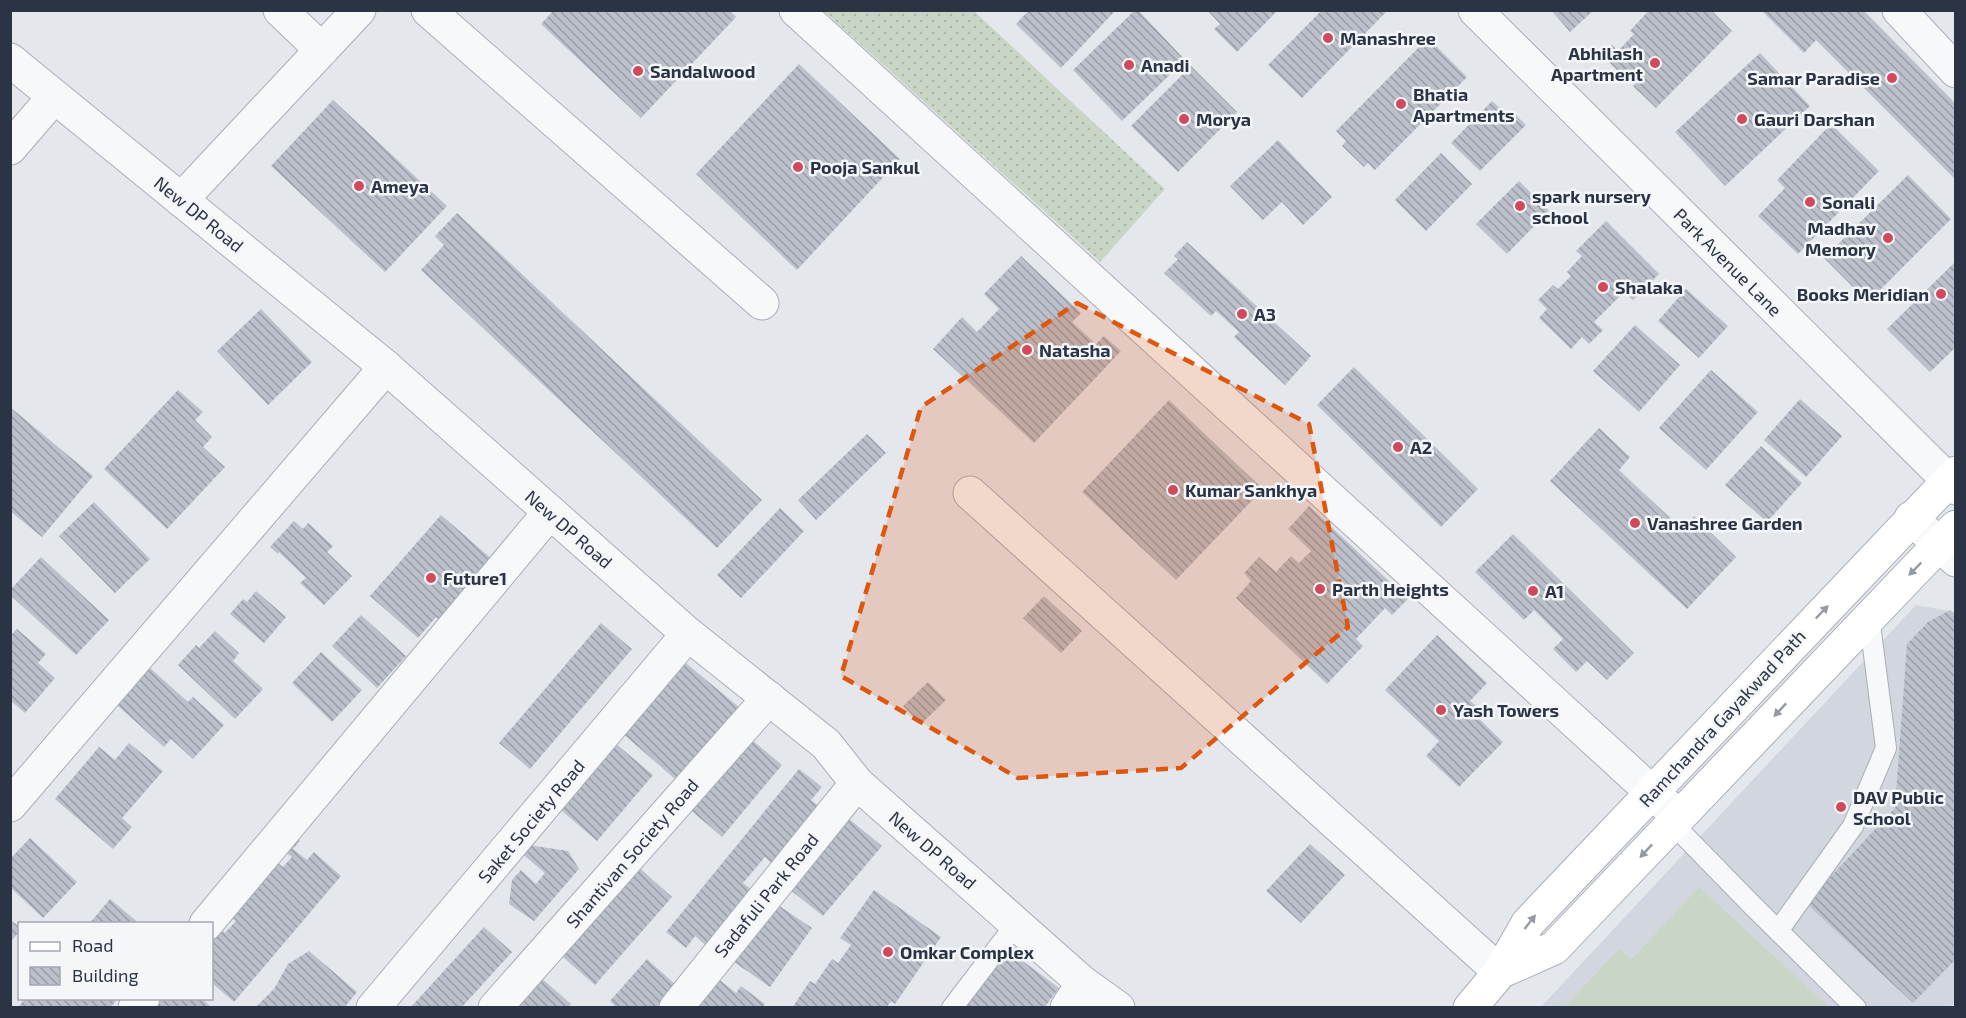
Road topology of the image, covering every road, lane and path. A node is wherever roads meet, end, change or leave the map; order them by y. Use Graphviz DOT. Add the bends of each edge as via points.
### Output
graph roads {
  1 [pos="280,10"];
  2 [pos="359,10"];
  3 [pos="428,10"];
  4 [pos="796,10"];
  5 [pos="1475,10"];
  6 [pos="1899,10"];
  7 [pos="322,50"];
  8 [pos="10,60"];
  9 [pos="1956,71"];
  10 [pos="54,97"];
  11 [pos="10,148"];
  12 [pos="181,200"];
  13 [pos="762,303"];
  14 [pos="386,367"];
  15 [pos="1953,481"];
  16 [pos="970,494"];
  17 [pos="550,512"];
  18 [pos="1911,518"];
  19 [pos="1950,544"];
  20 [pos="1869,616"];
  21 [pos="688,634"];
  22 [pos="769,698"];
  23 [pos="857,783"];
  24 [pos="1652,792"];
  25 [pos="10,805"];
  26 [pos="1675,820"];
  27 [pos="208,922"];
  28 [pos="1016,924"];
  29 [pos="1778,931"];
  30 [pos="1500,972"];
  31 [pos="1075,995"];
  32 [pos="373,1008"];
  33 [pos="495,1008"];
  34 [pos="676,1008"];
  35 [pos="952,1008"];
  36 [pos="1118,1008"];
  37 [pos="1470,1008"];
  38 [pos="1856,1008"];
  1 -- 7 [label="street"];
  2 -- 7 [label="street"];
  3 -- 13 [label="street"];
  4 -- 24 [label="street"];
  5 -- 15 [label="street, Park Avenue Lane"];
  6 -- 9 [label="street"];
  7 -- 12 [label="street"];
  8 -- 10 [label="street, New DP Road"];
  10 -- 11 [label="street"];
  10 -- 12 [label="street, New DP Road"];
  12 -- 14 [label="street, New DP Road"];
  14 -- 17 [label="street, New DP Road"];
  14 -- 25 [label="street"];
  15 -- 18 [label="main road, Ramchandra Gayakwad Path"];
  16 -- 30 [label="street"];
  17 -- 21 [label="street, New DP Road"];
  17 -- 27 [label="street"];
  18 -- 19 [label="street"];
  24 -- 18 [label="main road, Ramchandra Gayakwad Path, one-way"];
  19 -- 20 [label="main road, Ramchandra Gayakwad Path, one-way"];
  20 -- 26 [label="main road, Ramchandra Gayakwad Path, one-way"];
  20 -- 29 [label="lane" via="1886,748 1853,826"];
  21 -- 22 [label="street, New DP Road"];
  21 -- 32 [label="street, Saket Society Road"];
  22 -- 23 [label="street, New DP Road" via="826,744"];
  22 -- 33 [label="street, Shantivan Society Road"];
  23 -- 28 [label="street, New DP Road"];
  23 -- 34 [label="street, Sadafuli Park Road"];
  24 -- 26 [label="street"];
  30 -- 24 [label="main road, Ramchandra Gayakwad Path, one-way" via="1528,923"];
  26 -- 29 [label="lane"];
  26 -- 30 [label="main road, Ramchandra Gayakwad Path, one-way" via="1554,948"];
  28 -- 31 [label="street, New DP Road"];
  28 -- 35 [label="lane"];
  29 -- 38 [label="lane"];
  30 -- 37 [label="main road, Ramchandra Gayakwad Path"];
  31 -- 36 [label="street, New DP Road"];
}
